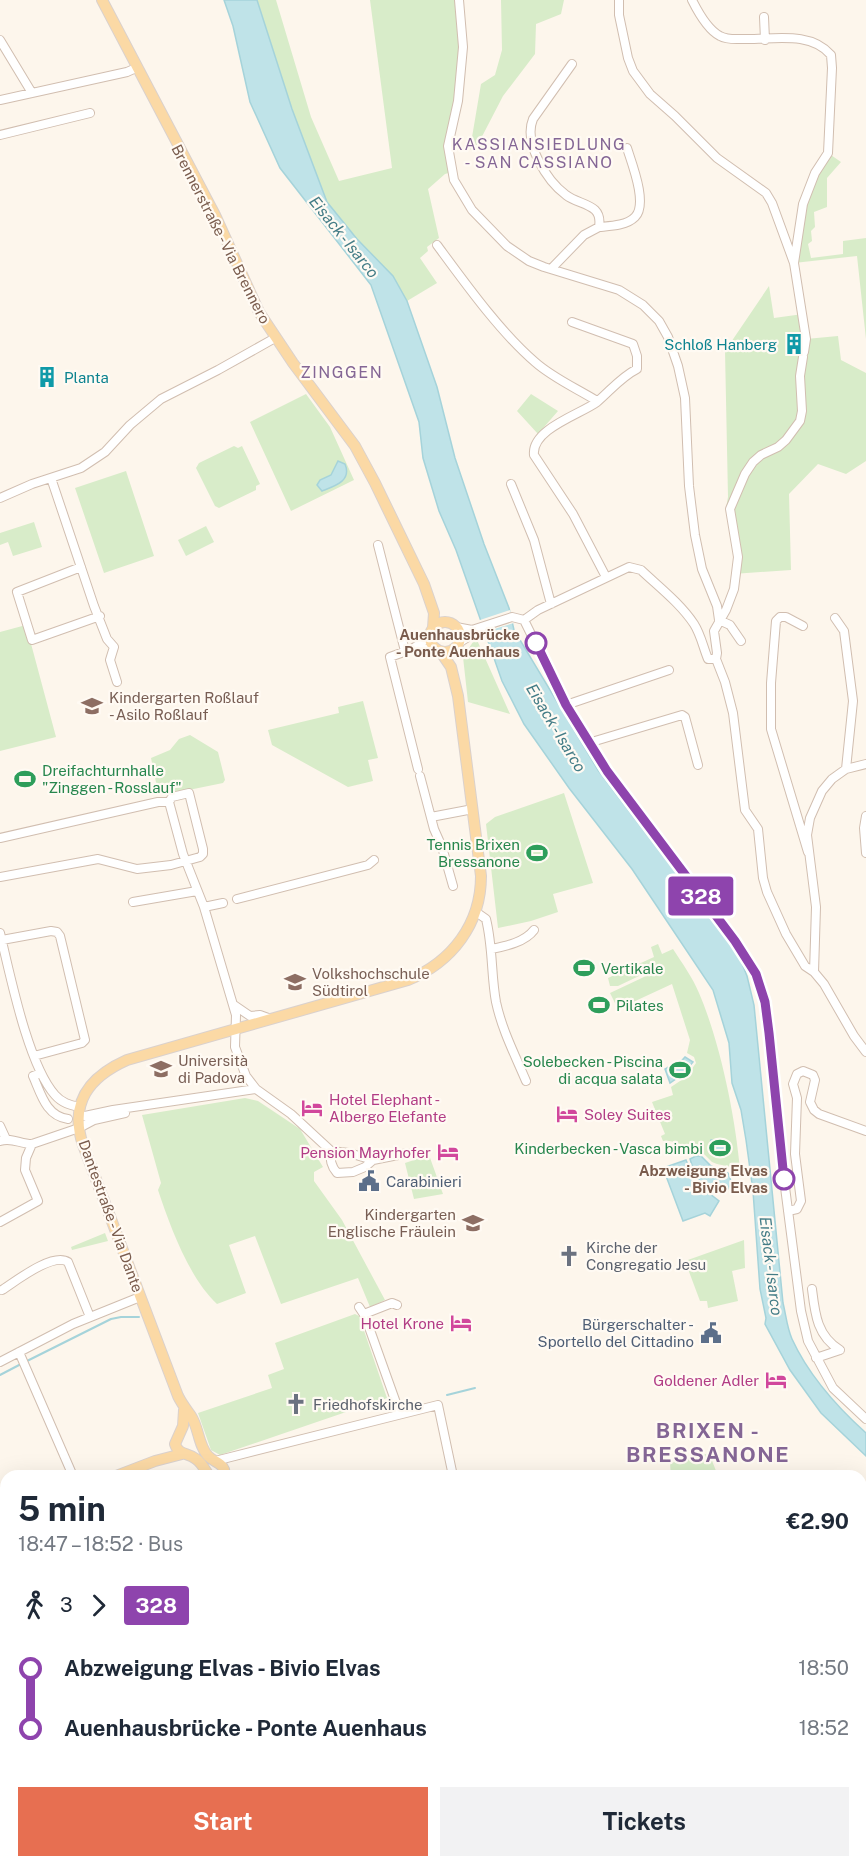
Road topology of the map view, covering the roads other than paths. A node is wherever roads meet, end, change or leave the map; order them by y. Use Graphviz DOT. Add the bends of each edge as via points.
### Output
graph roads {
  1 [pos="102,0"];
  2 [pos="459,0"];
  3 [pos="619,0"];
  4 [pos="692,0"];
  5 [pos="764,17"];
  6 [pos="0,40"];
  7 [pos="765,40"];
  8 [pos="572,64"];
  9 [pos="136,68"];
  10 [pos="32,93"];
  11 [pos="0,100"];
  12 [pos="90,113"];
  13 [pos="0,135"];
  14 [pos="627,148"];
  15 [pos="598,227"];
  16 [pos="437,245"];
  17 [pos="795,262"];
  18 [pos="551,269"];
  19 [pos="572,322"];
  20 [pos="275,338"];
  21 [pos="597,401"];
  22 [pos="51,478"];
  23 [pos="511,484"];
  24 [pos="0,498"];
  25 [pos="378,545"];
  26 [pos="81,567"];
  27 [pos="606,577"];
  28 [pos="424,584"];
  29 [pos="551,604"];
  30 [pos="100,616"];
  31 [pos="835,618"];
  32 [pos="524,620"];
  33 [pos="719,620"];
  34 [pos="453,625"];
  35 [pos="803,626"];
  36 [pos="475,629"];
  37 [pos="432,633"];
  38 [pos="741,641"];
  39 [pos="459,644"];
  40 [pos="408,650"];
  41 [pos="438,650"];
  42 [pos="716,659"];
  43 [pos="669,670"];
  44 [pos="117,682"];
  45 [pos="458,696"];
  46 [pos="566,705"];
  47 [pos="590,745"];
  48 [pos="866,764"];
  49 [pos="698,765"];
  50 [pos="846,769"];
  51 [pos="168,802"];
  52 [pos="473,809"];
  53 [pos="866,816"];
  54 [pos="431,817"];
  55 [pos="0,838"];
  56 [pos="808,852"];
  57 [pos="866,853"];
  58 [pos="374,860"];
  59 [pos="186,861"];
  60 [pos="0,877"];
  61 [pos="453,886"];
  62 [pos="198,891"];
  63 [pos="237,899"];
  64 [pos="133,902"];
  65 [pos="223,903"];
  66 [pos="204,907"];
  67 [pos="477,912"];
  68 [pos="534,930"];
  69 [pos="1,937"];
  70 [pos="492,949"];
  71 [pos="814,972"];
  72 [pos="233,1003"];
  73 [pos="271,1019"];
  74 [pos="237,1029"];
  75 [pos="866,1052"];
  76 [pos="34,1056"];
  77 [pos="41,1073"];
  78 [pos="526,1081"];
  79 [pos="256,1089"];
  80 [pos="140,1105"];
  81 [pos="82,1112"];
  82 [pos="68,1119"];
  83 [pos="0,1126"];
  84 [pos="79,1128"];
  85 [pos="866,1131"];
  86 [pos="3,1140"];
  87 [pos="32,1144"];
  88 [pos="331,1151"];
  89 [pos="408,1153"];
  90 [pos="373,1160"];
  91 [pos="788,1211"];
  92 [pos="0,1222"];
  93 [pos="812,1289"];
  94 [pos="2,1290"];
  95 [pos="140,1297"];
  96 [pos="397,1305"];
  97 [pos="90,1317"];
  98 [pos="816,1358"];
  99 [pos="22,1359"];
  100 [pos="0,1362"];
  101 [pos="184,1410"];
  102 [pos="400,1414"];
  103 [pos="866,1419"];
  104 [pos="180,1433"];
  105 [pos="198,1437"];
  106 [pos="176,1444"];
  107 [pos="186,1455"];
  108 [pos="241,1456"];
  109 [pos="156,1461"];
  110 [pos="215,1461"];
  111 [pos="70,1470"];
  112 [pos="132,1470"];
  113 [pos="205,1470"];
  114 [pos="224,1470"];
  115 [pos="229,1470"];
  116 [pos="452,1470"];
  1 -- 9 [label="main road, Brennerstraße - Via Brennero"];
  2 -- 18 [label="street" via="463,47 458,101 448,146 454,180 472,210 507,246 529,261"];
  3 -- 17 [label="street" via="624,45 633,71 650,94 717,158 766,193"];
  4 -- 7 [label="street" via="722,38"];
  5 -- 7 [label="street"];
  6 -- 10 [label="street"];
  7 -- 17 [label="street" via="808,40 828,51 832,59 828,153 803,204"];
  8 -- 15 [label="street" via="533,119 530,137 541,166 568,197 594,209 599,216"];
  9 -- 10 [label="street"];
  9 -- 20 [label="main road, Brennerstraße - Via Brennero" via="200,185"];
  10 -- 11 [label="street"];
  12 -- 13 [label="street"];
  14 -- 15 [label="street" via="640,196 639,209 631,220"];
  15 -- 18 [label="street" via="584,235"];
  16 -- 21 [label="street" via="518,346 553,376"];
  17 -- 33 [label="street" via="806,339 800,376 800,421 778,447 753,462 730,509 738,557 734,589"];
  18 -- 33 [label="street" via="618,290 643,305 668,337 685,398 695,535"];
  19 -- 21 [label="street" via="633,344 637,356 637,369"];
  20 -- 22 [label="street" via="161,399 105,452 81,468"];
  20 -- 28 [label="main road, Brennerstraße - Via Brennero" via="355,446"];
  21 -- 27 [label="street" via="551,428 533,450"];
  22 -- 24 [label="street"];
  22 -- 26 [label="street"];
  23 -- 29 [label="street" via="534,540"];
  25 -- 40 [label="street"];
  26 -- 30 [label="street"];
  26 -- 30 [label="street" via="17,592 32,639"];
  27 -- 29 [label="street"];
  27 -- 42 [label="street" via="629,567 640,570 683,609 708,659"];
  28 -- 34 [label="main road, Brennerstraße - Via Brennero"];
  28 -- 37 [label="main road, Brennerstraße - Via Brennero" via="434,613"];
  29 -- 32 [label="street"];
  30 -- 44 [label="street" via="107,639 114,647 110,660"];
  31 -- 50 [label="street" via="844,631 853,701"];
  32 -- 36 [label="street" via="512,617"];
  32 -- 46 [label="street"];
  33 -- 38 [label="street" via="730,625"];
  33 -- 42 [label="street" via="714,631"];
  34 -- 36 [label="street"];
  34 -- 37 [label="main road" via="442,623"];
  34 -- 39 [label="main road, Brennerstraße - Via Brennero" via="460,634"];
  35 -- 56 [label="street" via="786,617 776,621 771,729"];
  36 -- 39 [label="street"];
  37 -- 40 [label="street"];
  37 -- 41 [label="main road, Brennerstraße - Via Brennero"];
  39 -- 41 [label="main road" via="452,651"];
  39 -- 45 [label="main road, Brennerstraße - Via Brennero"];
  40 -- 41 [label="street"];
  40 -- 54 [label="street" via="390,657"];
  41 -- 45 [label="main road, Brennerstraße - Via Brennero" via="451,667"];
  42 -- 71 [label="street" via="733,713 745,810 758,829 767,892 786,934 805,966"];
  43 -- 46 [label="street"];
  45 -- 52 [label="main road, Brennerstraße - Via Brennero"];
  46 -- 47 [label="street"];
  47 -- 49 [label="street" via="682,715"];
  47 -- 91 [label="street" via="756,974 765,1002"];
  48 -- 50 [label="street"];
  50 -- 56 [label="street" via="822,791 810,818"];
  51 -- 55 [label="street"];
  51 -- 59 [label="street"];
  51 -- 59 [label="street" via="172,797 189,794 203,854"];
  52 -- 54 [label="street"];
  52 -- 67 [label="main road, Brennerstraße - Via Brennero" via="481,876"];
  53 -- 57 [label="street"];
  54 -- 61 [label="street"];
  56 -- 71 [label="street" via="816,907"];
  58 -- 63 [label="street" via="368,865"];
  59 -- 60 [label="street" via="137,868 98,859"];
  59 -- 62 [label="street"];
  62 -- 64 [label="street"];
  62 -- 66 [label="street"];
  65 -- 66 [label="street"];
  66 -- 72 [label="street"];
  67 -- 70 [label="street" via="486,919"];
  67 -- 73 [label="main road" via="467,933 448,954 416,977"];
  68 -- 70 [label="street" via="509,945"];
  69 -- 76 [label="street"];
  69 -- 76 [label="street" via="51,931 60,936 86,1040"];
  70 -- 78 [label="street" via="499,1012"];
  71 -- 75 [label="street"];
  72 -- 73 [label="street" via="245,1014"];
  72 -- 74 [label="street"];
  73 -- 74 [label="main road"];
  74 -- 79 [label="street" via="235,1047 242,1070"];
  74 -- 81 [label="main road" via="115,1065 95,1080 86,1093"];
  76 -- 77 [label="street"];
  77 -- 81 [label="street" via="60,1100"];
  77 -- 82 [label="street" via="33,1076 46,1105 57,1116"];
  79 -- 80 [label="street"];
  79 -- 88 [label="street" via="291,1114"];
  80 -- 81 [label="street"];
  80 -- 84 [label="street" via="136,1110 94,1120"];
  81 -- 84 [label="main road, Dantestraße - Via Dante"];
  83 -- 86 [label="street"];
  84 -- 87 [label="street"];
  84 -- 95 [label="main road, Dantestraße - Via Dante"];
  85 -- 91 [label="street" via="814,1110 810,1102 815,1080 803,1071 797,1074 793,1084 797,1098 795,1154 801,1201 797,1209"];
  86 -- 87 [label="street"];
  87 -- 92 [label="street" via="25,1170 38,1201"];
  88 -- 90 [label="street"];
  88 -- 90 [label="street" via="330,1161 337,1173 353,1172"];
  89 -- 90 [label="street"];
  91 -- 98 [label="street" via="801,1311"];
  93 -- 98 [label="street" via="816,1320 823,1336 840,1350"];
  94 -- 97 [label="street" via="63,1258"];
  95 -- 97 [label="street"];
  95 -- 101 [label="main road, Dantestraße - Via Dante"];
  96 -- 102 [label="street" via="361,1310"];
  97 -- 99 [label="street"];
  98 -- 103 [label="street" via="840,1398"];
  99 -- 100 [label="street"];
  99 -- 111 [label="street"];
  101 -- 104 [label="main road"];
  101 -- 105 [label="main road, Dantestraße - Via Dante"];
  102 -- 108 [label="street"];
  102 -- 116 [label="street" via="438,1406"];
  104 -- 105 [label="main road" via="185,1431"];
  104 -- 106 [label="main road"];
  105 -- 107 [label="main road" via="199,1449"];
  105 -- 110 [label="main road, Dantestraße - Via Dante"];
  106 -- 107 [label="main road"];
  106 -- 109 [label="main road"];
  107 -- 109 [label="main road"];
  107 -- 113 [label="main road"];
  108 -- 110 [label="street"];
  108 -- 115 [label="street"];
  109 -- 112 [label="main road"];
  110 -- 114 [label="main road, Dantestraße - Via Dante"];
}
